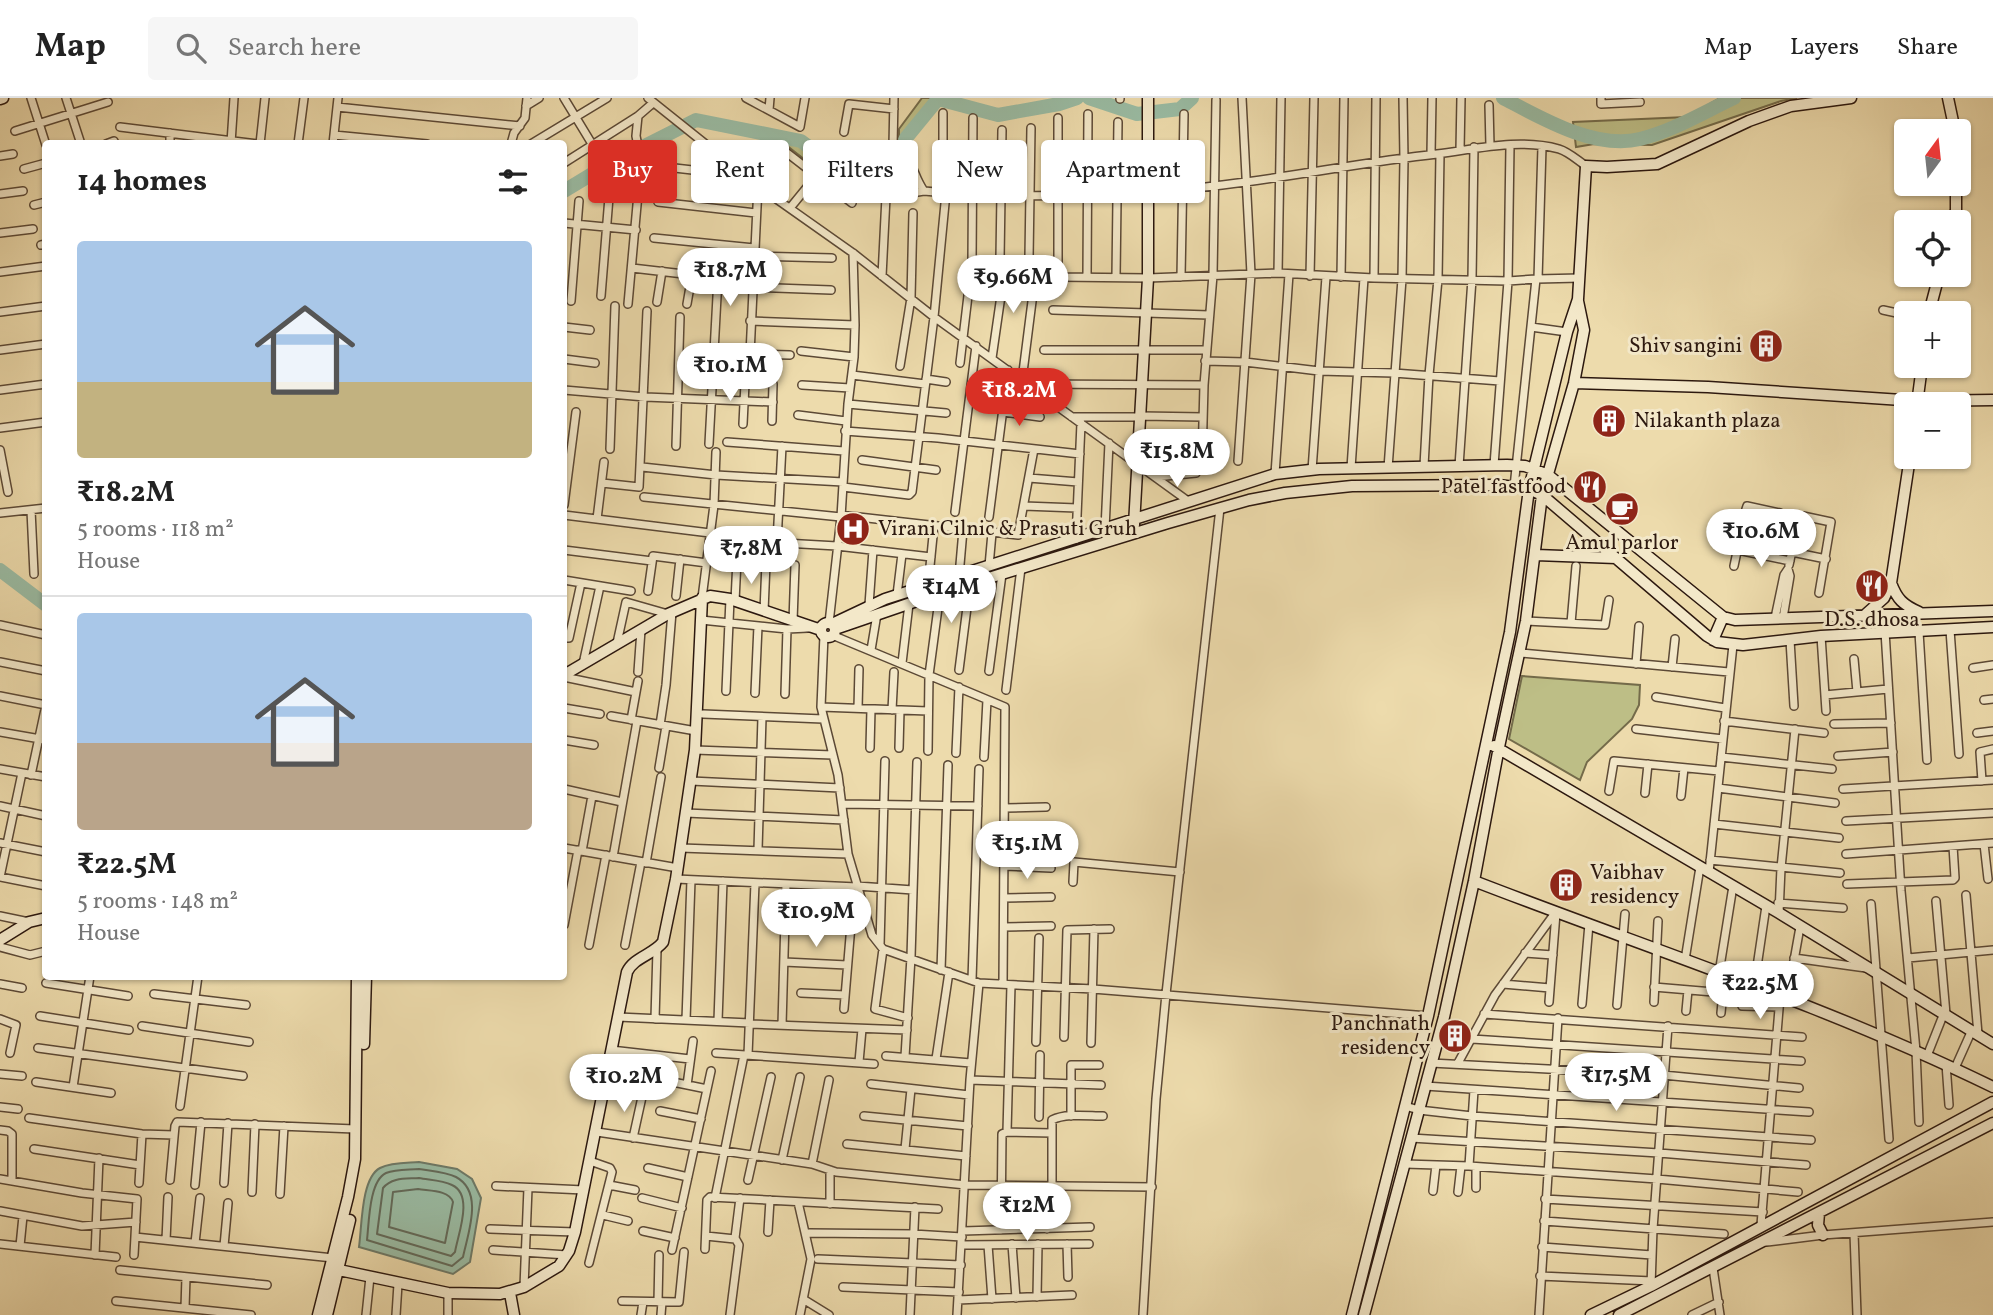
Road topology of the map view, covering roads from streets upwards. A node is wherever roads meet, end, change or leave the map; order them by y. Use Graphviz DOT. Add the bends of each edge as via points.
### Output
graph roads {
  1 [pos="31,98"];
  2 [pos="66,98"];
  3 [pos="233,98"];
  4 [pos="265,98"];
  5 [pos="304,98"];
  6 [pos="338,98"];
  7 [pos="521,98"];
  8 [pos="539,98"];
  9 [pos="564,98"];
  10 [pos="607,98"];
  11 [pos="746,98"];
  12 [pos="770,98"];
  13 [pos="805,98"];
  14 [pos="894,98"];
  15 [pos="1148,98"];
  16 [pos="1242,98"];
  17 [pos="1281,98"];
  18 [pos="1314,98"];
  19 [pos="1345,98"];
  20 [pos="1376,98"];
  21 [pos="1403,98"];
  22 [pos="1432,98"];
  23 [pos="1461,98"];
  24 [pos="1601,98"];
  25 [pos="1851,98"];
  26 [pos="1948,98"];
  27 [pos="650,100"];
  28 [pos="1216,100"];
  29 [pos="527,101"];
  30 [pos="1640,102"];
  31 [pos="108,103"];
  32 [pos="1489,105"];
  33 [pos="337,107"];
  34 [pos="894,109"];
  35 [pos="769,110"];
  36 [pos="943,113"];
  37 [pos="71,114"];
  38 [pos="1088,114"];
  39 [pos="1184,114"];
  40 [pos="638,116"];
  41 [pos="575,117"];
  42 [pos="973,118"];
  43 [pos="1058,118"];
  44 [pos="1952,119"];
  45 [pos="1118,122"];
  46 [pos="39,124"];
  47 [pos="520,126"];
  48 [pos="121,127"];
  49 [pos="1031,128"];
  50 [pos="1002,130"];
  51 [pos="15,131"];
  52 [pos="844,132"];
  53 [pos="170,133"];
  54 [pos="334,139"];
  55 [pos="44,140"];
  56 [pos="80,140"];
  57 [pos="170,140"];
  58 [pos="223,140"];
  59 [pos="231,140"];
  60 [pos="260,140"];
  61 [pos="299,140"];
  62 [pos="353,140"];
  63 [pos="512,140"];
  64 [pos="538,140"];
  65 [pos="589,140"];
  66 [pos="600,140"];
  67 [pos="701,140"];
  68 [pos="943,140"];
  69 [pos="973,140"];
  70 [pos="1002,140"];
  71 [pos="1058,140"];
  72 [pos="1088,140"];
  73 [pos="1118,140"];
  74 [pos="1148,140"];
  75 [pos="1184,140"];
  76 [pos="1490,146"];
  77 [pos="1510,146"];
  78 [pos="1474,147"];
  79 [pos="1542,147"];
  80 [pos="588,148"];
  81 [pos="1460,150"];
  82 [pos="13,154"];
  83 [pos="1436,154"];
  84 [pos="0,156"];
  85 [pos="1404,159"];
  86 [pos="567,161"];
  87 [pos="1375,162"];
  88 [pos="42,164"];
  89 [pos="1586,166"];
  90 [pos="1343,167"];
  91 [pos="24,169"];
  92 [pos="1312,172"];
  93 [pos="1280,176"];
  94 [pos="1245,181"];
  95 [pos="1214,186"];
  96 [pos="1205,187"];
  97 [pos="23,191"];
  98 [pos="924,191"];
  99 [pos="803,192"];
  100 [pos="932,192"];
  101 [pos="0,194"];
  102 [pos="1027,194"];
  103 [pos="1030,194"];
  104 [pos="1041,194"];
  105 [pos="579,201"];
  106 [pos="42,203"];
  107 [pos="609,203"];
  108 [pos="667,203"];
  109 [pos="757,203"];
  110 [pos="783,203"];
  111 [pos="943,203"];
  112 [pos="973,203"];
  113 [pos="1000,203"];
  114 [pos="1059,203"];
  115 [pos="1087,203"];
  116 [pos="1117,203"];
  117 [pos="1148,203"];
  118 [pos="1183,203"];
  119 [pos="34,205"];
  120 [pos="790,208"];
  121 [pos="756,213"];
  122 [pos="913,213"];
  123 [pos="567,223"];
  124 [pos="577,224"];
  125 [pos="607,227"];
  126 [pos="33,229"];
  127 [pos="636,230"];
  128 [pos="0,233"];
  129 [pos="654,239"];
  130 [pos="754,252"];
  131 [pos="853,253"];
  132 [pos="832,258"];
  133 [pos="1029,258"];
  134 [pos="1000,259"];
  135 [pos="42,267"];
  136 [pos="632,268"];
  137 [pos="1006,268"];
  138 [pos="1036,270"];
  139 [pos="662,271"];
  140 [pos="0,272"];
  141 [pos="1278,273"];
  142 [pos="1251,274"];
  143 [pos="1289,274"];
  144 [pos="692,275"];
  145 [pos="1213,275"];
  146 [pos="882,276"];
  147 [pos="1310,276"];
  148 [pos="1087,277"];
  149 [pos="1116,277"];
  150 [pos="1181,277"];
  151 [pos="1326,277"];
  152 [pos="1341,277"];
  153 [pos="1148,278"];
  154 [pos="1364,278"];
  155 [pos="1374,278"];
  156 [pos="1580,278"];
  157 [pos="1402,279"];
  158 [pos="1437,279"];
  159 [pos="1472,279"];
  160 [pos="1537,279"];
  161 [pos="1508,281"];
  162 [pos="752,288"];
  163 [pos="831,290"];
  164 [pos="601,296"];
  165 [pos="911,298"];
  166 [pos="1578,299"];
  167 [pos="571,301"];
  168 [pos="657,302"];
  169 [pos="628,304"];
  170 [pos="688,304"];
  171 [pos="615,306"];
  172 [pos="42,307"];
  173 [pos="1053,310"];
  174 [pos="1884,310"];
  175 [pos="647,311"];
  176 [pos="0,312"];
  177 [pos="1894,312"];
  178 [pos="1146,314"];
  179 [pos="1209,315"];
  180 [pos="680,317"];
  181 [pos="934,317"];
  182 [pos="750,321"];
  183 [pos="855,325"];
  184 [pos="567,327"];
  185 [pos="1531,327"];
  186 [pos="590,330"];
  187 [pos="1567,332"];
  188 [pos="964,337"];
  189 [pos="42,345"];
  190 [pos="976,346"];
  191 [pos="1144,349"];
  192 [pos="0,350"];
  193 [pos="1044,350"];
  194 [pos="1206,350"];
  195 [pos="801,351"];
  196 [pos="749,354"];
  197 [pos="790,355"];
  198 [pos="854,357"];
  199 [pos="992,358"];
  200 [pos="567,359"];
  201 [pos="1205,360"];
  202 [pos="1245,362"];
  203 [pos="595,363"];
  204 [pos="960,363"];
  205 [pos="900,366"];
  206 [pos="1282,367"];
  207 [pos="1008,370"];
  208 [pos="1319,371"];
  209 [pos="1358,372"];
  210 [pos="1394,373"];
  211 [pos="749,374"];
  212 [pos="852,375"];
  213 [pos="1429,375"];
  214 [pos="1464,378"];
  215 [pos="1500,380"];
  216 [pos="925,382"];
  217 [pos="946,382"];
  218 [pos="1025,382"];
  219 [pos="745,383"];
  220 [pos="1574,383"];
  221 [pos="773,384"];
  222 [pos="1142,384"];
  223 [pos="42,385"];
  224 [pos="802,385"];
  225 [pos="1203,385"];
  226 [pos="850,388"];
  227 [pos="0,390"];
  228 [pos="567,390"];
  229 [pos="612,396"];
  230 [pos="645,397"];
  231 [pos="677,399"];
  232 [pos="711,399"];
  233 [pos="1894,400"];
  234 [pos="1993,400"];
  235 [pos="744,401"];
  236 [pos="1971,401"];
  237 [pos="773,402"];
  238 [pos="848,404"];
  239 [pos="922,409"];
  240 [pos="576,412"];
  241 [pos="1003,412"];
  242 [pos="946,413"];
  243 [pos="798,415"];
  244 [pos="1141,416"];
  245 [pos="1040,417"];
  246 [pos="1072,417"];
  247 [pos="1203,417"];
  248 [pos="772,421"];
  249 [pos="846,421"];
  250 [pos="42,423"];
  251 [pos="1081,423"];
  252 [pos="743,424"];
  253 [pos="0,428"];
  254 [pos="845,431"];
  255 [pos="918,438"];
  256 [pos="965,441"];
  257 [pos="727,443"];
  258 [pos="1109,443"];
  259 [pos="709,444"];
  260 [pos="1201,444"];
  261 [pos="676,446"];
  262 [pos="782,446"];
  263 [pos="998,446"];
  264 [pos="1140,446"];
  265 [pos="610,449"];
  266 [pos="1034,449"];
  267 [pos="0,450"];
  268 [pos="844,450"];
  269 [pos="716,452"];
  270 [pos="1080,454"];
  271 [pos="1202,459"];
  272 [pos="862,460"];
  273 [pos="604,461"];
  274 [pos="1238,461"];
  275 [pos="1139,465"];
  276 [pos="1494,465"];
  277 [pos="1517,465"];
  278 [pos="914,466"];
  279 [pos="1424,466"];
  280 [pos="1459,466"];
  281 [pos="642,467"];
  282 [pos="1351,468"];
  283 [pos="1388,468"];
  284 [pos="1,469"];
  285 [pos="1534,469"];
  286 [pos="1908,469"];
  287 [pos="936,470"];
  288 [pos="1312,470"];
  289 [pos="1196,473"];
  290 [pos="1275,474"];
  291 [pos="716,475"];
  292 [pos="1548,475"];
  293 [pos="1156,477"];
  294 [pos="1029,478"];
  295 [pos="780,479"];
  296 [pos="567,482"];
  297 [pos="1078,482"];
  298 [pos="602,483"];
  299 [pos="843,484"];
  300 [pos="1514,487"];
  301 [pos="1529,489"];
  302 [pos="8,492"];
  303 [pos="1542,495"];
  304 [pos="644,497"];
  305 [pos="1188,501"];
  306 [pos="714,505"];
  307 [pos="1024,506"];
  308 [pos="1077,508"];
  309 [pos="1220,508"];
  310 [pos="42,509"];
  311 [pos="31,510"];
  312 [pos="778,511"];
  313 [pos="955,512"];
  314 [pos="0,513"];
  315 [pos="567,515"];
  316 [pos="841,516"];
  317 [pos="989,517"];
  318 [pos="597,519"];
  319 [pos="1133,520"];
  320 [pos="934,527"];
  321 [pos="1105,529"];
  322 [pos="963,530"];
  323 [pos="992,533"];
  324 [pos="1137,534"];
  325 [pos="710,536"];
  326 [pos="1741,536"];
  327 [pos="1076,539"];
  328 [pos="777,542"];
  329 [pos="1774,542"];
  330 [pos="837,546"];
  331 [pos="567,550"];
  332 [pos="873,550"];
  333 [pos="1738,550"];
  334 [pos="902,554"];
  335 [pos="1049,554"];
  336 [pos="1536,555"];
  337 [pos="931,557"];
  338 [pos="1791,557"];
  339 [pos="1616,558"];
  340 [pos="680,559"];
  341 [pos="1826,559"];
  342 [pos="737,560"];
  343 [pos="652,561"];
  344 [pos="707,563"];
  345 [pos="766,563"];
  346 [pos="795,565"];
  347 [pos="989,566"];
  348 [pos="1576,566"];
  349 [pos="1734,566"];
  350 [pos="1021,568"];
  351 [pos="34,574"];
  352 [pos="1002,574"];
  353 [pos="959,576"];
  354 [pos="567,581"];
  355 [pos="581,583"];
  356 [pos="1891,583"];
  357 [pos="970,584"];
  358 [pos="600,586"];
  359 [pos="928,586"];
  360 [pos="631,591"];
  361 [pos="648,591"];
  362 [pos="940,593"];
  363 [pos="1819,593"];
  364 [pos="897,595"];
  365 [pos="676,596"];
  366 [pos="702,598"];
  367 [pos="733,600"];
  368 [pos="1609,600"];
  369 [pos="909,604"];
  370 [pos="869,605"];
  371 [pos="567,606"];
  372 [pos="575,606"];
  373 [pos="764,611"];
  374 [pos="1993,611"];
  375 [pos="670,613"];
  376 [pos="877,614"];
  377 [pos="1922,614"];
  378 [pos="1863,615"];
  379 [pos="1884,615"];
  380 [pos="1723,617"];
  381 [pos="1779,618"];
  382 [pos="701,620"];
  383 [pos="1526,621"];
  384 [pos="729,623"];
  385 [pos="1571,623"];
  386 [pos="0,625"];
  387 [pos="790,625"];
  388 [pos="758,626"];
  389 [pos="1639,626"];
  390 [pos="1993,627"];
  391 [pos="641,629"];
  392 [pos="827,629"];
  393 [pos="1950,630"];
  394 [pos="1919,632"];
  395 [pos="1884,633"];
  396 [pos="42,634"];
  397 [pos="1821,636"];
  398 [pos="567,638"];
  399 [pos="1675,639"];
  400 [pos="1713,639"];
  401 [pos="1790,640"];
  402 [pos="617,643"];
  403 [pos="1733,645"];
  404 [pos="871,650"];
  405 [pos="1521,653"];
  406 [pos="1854,659"];
  407 [pos="0,662"];
  408 [pos="902,663"];
  409 [pos="583,664"];
  410 [pos="1636,664"];
  411 [pos="1993,666"];
  412 [pos="1672,667"];
  413 [pos="1973,668"];
  414 [pos="859,669"];
  415 [pos="42,670"];
  416 [pos="959,670"];
  417 [pos="989,671"];
  418 [pos="894,672"];
  419 [pos="1729,672"];
  420 [pos="567,674"];
  421 [pos="929,674"];
  422 [pos="567,677"];
  423 [pos="959,687"];
  424 [pos="1888,689"];
  425 [pos="1006,690"];
  426 [pos="726,691"];
  427 [pos="636,692"];
  428 [pos="1857,692"];
  429 [pos="755,693"];
  430 [pos="785,694"];
  431 [pos="1825,695"];
  432 [pos="0,696"];
  433 [pos="1656,697"];
  434 [pos="1993,699"];
  435 [pos="987,700"];
  436 [pos="1984,700"];
  437 [pos="42,704"];
  438 [pos="1794,706"];
  439 [pos="821,707"];
  440 [pos="567,708"];
  441 [pos="858,708"];
  442 [pos="1725,708"];
  443 [pos="872,709"];
  444 [pos="896,710"];
  445 [pos="928,711"];
  446 [pos="1826,711"];
  447 [pos="600,714"];
  448 [pos="703,714"];
  449 [pos="611,716"];
  450 [pos="762,717"];
  451 [pos="823,719"];
  452 [pos="634,720"];
  453 [pos="1724,721"];
  454 [pos="1891,723"];
  455 [pos="1835,724"];
  456 [pos="663,725"];
  457 [pos="1636,729"];
  458 [pos="1795,729"];
  459 [pos="696,731"];
  460 [pos="1993,731"];
  461 [pos="0,732"];
  462 [pos="1824,733"];
  463 [pos="1977,733"];
  464 [pos="1723,739"];
  465 [pos="42,740"];
  466 [pos="567,740"];
  467 [pos="1486,744"];
  468 [pos="594,745"];
  469 [pos="1499,747"];
  470 [pos="870,748"];
  471 [pos="899,748"];
  472 [pos="1993,749"];
  473 [pos="695,750"];
  474 [pos="928,751"];
  475 [pos="761,752"];
  476 [pos="1894,752"];
  477 [pos="956,753"];
  478 [pos="1959,754"];
  479 [pos="832,755"];
  480 [pos="1838,756"];
  481 [pos="984,757"];
  482 [pos="1721,757"];
  483 [pos="1927,760"];
  484 [pos="885,761"];
  485 [pos="917,762"];
  486 [pos="1648,764"];
  487 [pos="1792,764"];
  488 [pos="948,765"];
  489 [pos="659,768"];
  490 [pos="979,768"];
  491 [pos="1684,768"];
  492 [pos="0,769"];
  493 [pos="1832,769"];
  494 [pos="1719,771"];
  495 [pos="22,773"];
  496 [pos="32,775"];
  497 [pos="42,777"];
  498 [pos="661,777"];
  499 [pos="1982,780"];
  500 [pos="1993,780"];
  501 [pos="691,781"];
  502 [pos="759,785"];
  503 [pos="1896,786"];
  504 [pos="840,788"];
  505 [pos="1718,788"];
  506 [pos="1843,789"];
  507 [pos="567,790"];
  508 [pos="1609,791"];
  509 [pos="1645,793"];
  510 [pos="592,796"];
  511 [pos="1681,796"];
  512 [pos="1788,798"];
  513 [pos="622,802"];
  514 [pos="1835,803"];
  515 [pos="842,804"];
  516 [pos="884,804"];
  517 [pos="915,805"];
  518 [pos="0,806"];
  519 [pos="946,806"];
  520 [pos="978,806"];
  521 [pos="1046,807"];
  522 [pos="1005,808"];
  523 [pos="15,810"];
  524 [pos="686,813"];
  525 [pos="1993,813"];
  526 [pos="42,815"];
  527 [pos="758,817"];
  528 [pos="1896,819"];
  529 [pos="844,820"];
  530 [pos="1846,821"];
  531 [pos="1714,824"];
  532 [pos="1784,833"];
  533 [pos="1004,836"];
  534 [pos="1052,837"];
  535 [pos="1839,838"];
  536 [pos="4,844"];
  537 [pos="1989,844"];
  538 [pos="1953,846"];
  539 [pos="681,848"];
  540 [pos="567,849"];
  541 [pos="758,850"];
  542 [pos="1899,850"];
  543 [pos="42,851"];
  544 [pos="580,851"];
  545 [pos="1846,853"];
  546 [pos="848,854"];
  547 [pos="609,856"];
  548 [pos="644,862"];
  549 [pos="1004,866"];
  550 [pos="1707,866"];
  551 [pos="1051,868"];
  552 [pos="1781,868"];
  553 [pos="1180,872"];
  554 [pos="1840,873"];
  555 [pos="677,874"];
  556 [pos="1459,877"];
  557 [pos="1988,879"];
  558 [pos="691,880"];
  559 [pos="723,881"];
  560 [pos="1474,881"];
  561 [pos="755,883"];
  562 [pos="1073,883"];
  563 [pos="1901,883"];
  564 [pos="786,884"];
  565 [pos="1847,884"];
  566 [pos="42,885"];
  567 [pos="857,886"];
  568 [pos="1733,886"];
  569 [pos="882,887"];
  570 [pos="913,890"];
  571 [pos="1966,895"];
  572 [pos="1051,897"];
  573 [pos="1004,898"];
  574 [pos="857,901"];
  575 [pos="1936,901"];
  576 [pos="785,904"];
  577 [pos="1871,904"];
  578 [pos="1766,906"];
  579 [pos="1779,908"];
  580 [pos="1843,908"];
  581 [pos="567,911"];
  582 [pos="1555,913"];
  583 [pos="1625,914"];
  584 [pos="0,916"];
  585 [pos="42,919"];
  586 [pos="1658,921"];
  587 [pos="29,922"];
  588 [pos="1589,924"];
  589 [pos="1051,926"];
  590 [pos="1004,927"];
  591 [pos="1800,927"];
  592 [pos="1094,929"];
  593 [pos="1111,929"];
  594 [pos="1622,936"];
  595 [pos="1039,938"];
  596 [pos="0,940"];
  597 [pos="625,944"];
  598 [pos="589,945"];
  599 [pos="0,947"];
  600 [pos="881,947"];
  601 [pos="1656,949"];
  602 [pos="657,950"];
  603 [pos="1993,950"];
  604 [pos="42,952"];
  605 [pos="1525,953"];
  606 [pos="1971,953"];
  607 [pos="1553,955"];
  608 [pos="1940,955"];
  609 [pos="911,957"];
  610 [pos="1794,958"];
  611 [pos="1908,958"];
  612 [pos="1685,960"];
  613 [pos="784,962"];
  614 [pos="847,965"];
  615 [pos="1874,970"];
  616 [pos="945,971"];
  617 [pos="1719,973"];
  618 [pos="89,980"];
  619 [pos="197,980"];
  620 [pos="358,980"];
  621 [pos="366,980"];
  622 [pos="976,981"];
  623 [pos="1739,981"];
  624 [pos="0,984"];
  625 [pos="46,984"];
  626 [pos="1503,984"];
  627 [pos="1007,985"];
  628 [pos="1037,987"];
  629 [pos="1654,987"];
  630 [pos="1754,987"];
  631 [pos="22,988"];
  632 [pos="1065,988"];
  633 [pos="1550,988"];
  634 [pos="1093,989"];
  635 [pos="88,990"];
  636 [pos="1688,990"];
  637 [pos="801,992"];
  638 [pos="1723,992"];
  639 [pos="1910,993"];
  640 [pos="154,994"];
  641 [pos="1166,994"];
  642 [pos="845,995"];
  643 [pos="128,996"];
  644 [pos="195,999"];
  645 [pos="1782,1001"];
  646 [pos="1549,1002"];
  647 [pos="1654,1002"];
  648 [pos="1582,1004"];
  649 [pos="1617,1004"];
  650 [pos="246,1005"];
  651 [pos="1742,1006"];
  652 [pos="844,1009"];
  653 [pos="1686,1011"];
  654 [pos="1721,1013"];
  655 [pos="1945,1013"];
  656 [pos="1484,1014"];
  657 [pos="40,1016"];
  658 [pos="1428,1016"];
  659 [pos="618,1017"];
  660 [pos="908,1018"];
  661 [pos="1558,1018"];
  662 [pos="655,1019"];
  663 [pos="0,1020"];
  664 [pos="687,1020"];
  665 [pos="718,1021"];
  666 [pos="83,1023"];
  667 [pos="750,1023"];
  668 [pos="782,1025"];
  669 [pos="142,1026"];
  670 [pos="1668,1026"];
  671 [pos="862,1029"];
  672 [pos="129,1030"];
  673 [pos="907,1030"];
  674 [pos="1975,1032"];
  675 [pos="191,1033"];
  676 [pos="1777,1034"];
  677 [pos="1064,1037"];
  678 [pos="1802,1037"];
  679 [pos="1882,1037"];
  680 [pos="1472,1039"];
  681 [pos="693,1041"];
  682 [pos="249,1042"];
  683 [pos="1037,1042"];
  684 [pos="1091,1043"];
  685 [pos="1556,1044"];
  686 [pos="1993,1044"];
  687 [pos="38,1048"];
  688 [pos="611,1050"];
  689 [pos="1665,1050"];
  690 [pos="1916,1051"];
  691 [pos="10,1053"];
  692 [pos="716,1053"];
  693 [pos="78,1055"];
  694 [pos="746,1055"];
  695 [pos="1040,1055"];
  696 [pos="886,1056"];
  697 [pos="1927,1056"];
  698 [pos="905,1057"];
  699 [pos="691,1059"];
  700 [pos="936,1059"];
  701 [pos="1774,1059"];
  702 [pos="1801,1061"];
  703 [pos="859,1062"];
  704 [pos="971,1063"];
  705 [pos="1432,1063"];
  706 [pos="1458,1063"];
  707 [pos="874,1064"];
  708 [pos="1099,1065"];
  709 [pos="1951,1066"];
  710 [pos="186,1068"];
  711 [pos="1555,1069"];
  712 [pos="711,1071"];
  713 [pos="0,1074"];
  714 [pos="1663,1075"];
  715 [pos="22,1076"];
  716 [pos="243,1076"];
  717 [pos="771,1077"];
  718 [pos="800,1077"];
  719 [pos="663,1080"];
  720 [pos="829,1080"];
  721 [pos="970,1080"];
  722 [pos="36,1082"];
  723 [pos="1009,1082"];
  724 [pos="1040,1083"];
  725 [pos="871,1084"];
  726 [pos="1071,1084"];
  727 [pos="687,1085"];
  728 [pos="1101,1085"];
  729 [pos="1425,1086"];
  730 [pos="1772,1086"];
  731 [pos="73,1087"];
  732 [pos="1993,1087"];
  733 [pos="1799,1088"];
  734 [pos="707,1089"];
  735 [pos="911,1089"];
  736 [pos="1475,1090"];
  737 [pos="111,1093"];
  738 [pos="1552,1094"];
  739 [pos="969,1095"];
  740 [pos="642,1097"];
  741 [pos="1662,1102"];
  742 [pos="1993,1102"];
  743 [pos="1949,1105"];
  744 [pos="180,1106"];
  745 [pos="1405,1106"];
  746 [pos="0,1107"];
  747 [pos="18,1109"];
  748 [pos="1419,1110"];
  749 [pos="1770,1110"];
  750 [pos="660,1111"];
  751 [pos="1809,1112"];
  752 [pos="864,1116"];
  753 [pos="1071,1116"];
  754 [pos="1103,1116"];
  755 [pos="1472,1116"];
  756 [pos="1039,1117"];
  757 [pos="29,1118"];
  758 [pos="701,1119"];
  759 [pos="909,1120"];
  760 [pos="1550,1120"];
  761 [pos="201,1122"];
  762 [pos="1919,1122"];
  763 [pos="228,1123"];
  764 [pos="1993,1123"];
  765 [pos="255,1124"];
  766 [pos="285,1126"];
  767 [pos="968,1126"];
  768 [pos="1661,1128"];
  769 [pos="355,1129"];
  770 [pos="0,1130"];
  771 [pos="597,1132"];
  772 [pos="1007,1132"];
  773 [pos="1052,1133"];
  774 [pos="142,1134"];
  775 [pos="174,1135"];
  776 [pos="1769,1136"];
  777 [pos="633,1138"];
  778 [pos="1411,1138"];
  779 [pos="1889,1139"];
  780 [pos="1811,1140"];
  781 [pos="1471,1141"];
  782 [pos="847,1144"];
  783 [pos="1549,1147"];
  784 [pos="695,1148"];
  785 [pos="34,1149"];
  786 [pos="905,1149"];
  787 [pos="724,1152"];
  788 [pos="1659,1153"];
  789 [pos="753,1156"];
  790 [pos="966,1156"];
  791 [pos="99,1158"];
  792 [pos="782,1160"];
  793 [pos="590,1161"];
  794 [pos="1767,1163"];
  795 [pos="811,1164"];
  796 [pos="1405,1164"];
  797 [pos="140,1165"];
  798 [pos="1436,1165"];
  799 [pos="1806,1165"];
  800 [pos="1469,1166"];
  801 [pos="648,1168"];
  802 [pos="830,1170"];
  803 [pos="1547,1172"];
  804 [pos="688,1177"];
  805 [pos="0,1179"];
  806 [pos="1657,1179"];
  807 [pos="170,1180"];
  808 [pos="748,1180"];
  809 [pos="12,1181"];
  810 [pos="139,1183"];
  811 [pos="225,1183"];
  812 [pos="195,1185"];
  813 [pos="609,1185"];
  814 [pos="966,1185"];
  815 [pos="1000,1185"];
  816 [pos="496,1186"];
  817 [pos="1023,1186"];
  818 [pos="1050,1186"];
  819 [pos="1152,1187"];
  820 [pos="528,1188"];
  821 [pos="1476,1188"];
  822 [pos="1765,1189"];
  823 [pos="584,1190"];
  824 [pos="635,1190"];
  825 [pos="1433,1191"];
  826 [pos="252,1192"];
  827 [pos="1458,1192"];
  828 [pos="1798,1192"];
  829 [pos="280,1194"];
  830 [pos="97,1195"];
  831 [pos="169,1197"];
  832 [pos="200,1198"];
  833 [pos="642,1198"];
  834 [pos="715,1198"];
  835 [pos="740,1199"];
  836 [pos="1545,1199"];
  837 [pos="770,1200"];
  838 [pos="798,1202"];
  839 [pos="228,1203"];
  840 [pos="830,1204"];
  841 [pos="1654,1205"];
  842 [pos="915,1207"];
  843 [pos="682,1208"];
  844 [pos="938,1209"];
  845 [pos="0,1211"];
  846 [pos="1763,1212"];
  847 [pos="1819,1213"];
  848 [pos="603,1215"];
  849 [pos="23,1216"];
  850 [pos="628,1221"];
  851 [pos="1544,1221"];
  852 [pos="136,1222"];
  853 [pos="1993,1222"];
  854 [pos="1762,1225"];
  855 [pos="96,1226"];
  856 [pos="1090,1227"];
  857 [pos="490,1228"];
  858 [pos="526,1229"];
  859 [pos="1047,1229"];
  860 [pos="1653,1229"];
  861 [pos="1001,1230"];
  862 [pos="1023,1230"];
  863 [pos="643,1231"];
  864 [pos="768,1231"];
  865 [pos="575,1232"];
  866 [pos="809,1233"];
  867 [pos="1854,1233"];
  868 [pos="913,1234"];
  869 [pos="1724,1234"];
  870 [pos="1822,1235"];
  871 [pos="706,1236"];
  872 [pos="135,1237"];
  873 [pos="1740,1237"];
  874 [pos="675,1238"];
  875 [pos="962,1238"];
  876 [pos="735,1239"];
  877 [pos="166,1240"];
  878 [pos="195,1243"];
  879 [pos="1761,1243"];
  880 [pos="0,1244"];
  881 [pos="1012,1244"];
  882 [pos="1038,1244"];
  883 [pos="1067,1244"];
  884 [pos="1089,1244"];
  885 [pos="988,1245"];
  886 [pos="20,1246"];
  887 [pos="224,1246"];
  888 [pos="1542,1247"];
  889 [pos="705,1249"];
  890 [pos="493,1250"];
  891 [pos="672,1250"];
  892 [pos="1749,1250"];
  893 [pos="525,1252"];
  894 [pos="684,1252"];
  895 [pos="95,1255"];
  896 [pos="134,1255"];
  897 [pos="568,1255"];
  898 [pos="659,1255"];
  899 [pos="1652,1255"];
  900 [pos="116,1257"];
  901 [pos="333,1258"];
  902 [pos="818,1259"];
  903 [pos="589,1263"];
  904 [pos="912,1263"];
  905 [pos="961,1265"];
  906 [pos="1713,1268"];
  907 [pos="120,1270"];
  908 [pos="339,1270"];
  909 [pos="1540,1276"];
  910 [pos="188,1277"];
  911 [pos="370,1277"];
  912 [pos="1068,1277"];
  913 [pos="1651,1283"];
  914 [pos="398,1284"];
  915 [pos="267,1285"];
  916 [pos="524,1287"];
  917 [pos="843,1287"];
  918 [pos="911,1289"];
  919 [pos="448,1293"];
  920 [pos="510,1293"];
  921 [pos="1072,1295"];
  922 [pos="959,1296"];
  923 [pos="1037,1297"];
  924 [pos="1016,1298"];
  925 [pos="803,1299"];
  926 [pos="992,1299"];
  927 [pos="116,1301"];
  928 [pos="622,1301"];
  929 [pos="643,1302"];
  930 [pos="660,1302"];
  931 [pos="1719,1303"];
  932 [pos="185,1308"];
  933 [pos="251,1315"];
  934 [pos="318,1315"];
  935 [pos="327,1315"];
  936 [pos="366,1315"];
  937 [pos="396,1315"];
  938 [pos="448,1315"];
  939 [pos="514,1315"];
  940 [pos="641,1315"];
  941 [pos="661,1315"];
  942 [pos="730,1315"];
  943 [pos="800,1315"];
  944 [pos="829,1315"];
  945 [pos="910,1315"];
  946 [pos="957,1315"];
  947 [pos="1143,1315"];
  948 [pos="1352,1315"];
  949 [pos="1364,1315"];
  950 [pos="1539,1315"];
  951 [pos="1591,1315"];
  952 [pos="1619,1315"];
  953 [pos="1692,1315"];
  954 [pos="1720,1315"];
  955 [pos="1857,1315"];
  1 -- 46 [label="street"];
  2 -- 37 [label="street"];
  3 -- 59 [label="street"];
  4 -- 60 [label="street"];
  5 -- 61 [label="street"];
  6 -- 33 [label="street"];
  7 -- 29 [label="street"];
  8 -- 29 [label="street"];
  9 -- 41 [label="street"];
  10 -- 41 [label="street"];
  11 -- 35 [label="street"];
  12 -- 35 [label="street"];
  13 -- 35 [label="street" via="801,127"];
  14 -- 34 [label="street"];
  15 -- 74 [label="street"];
  16 -- 94 [label="street"];
  17 -- 93 [label="street"];
  18 -- 92 [label="street"];
  19 -- 90 [label="street"];
  20 -- 87 [label="street"];
  21 -- 85 [label="street"];
  22 -- 83 [label="street"];
  23 -- 81 [label="street"];
  24 -- 30 [label="street" via="1601,104"];
  25 -- 89 [label="street" via="1791,107 1749,121 1657,164"];
  26 -- 44 [label="street"];
  27 -- 40 [label="street"];
  27 -- 67 [label="street"];
  28 -- 95 [label="street"];
  29 -- 47 [label="street"];
  31 -- 37 [label="street"];
  32 -- 76 [label="street"];
  33 -- 47 [label="street"];
  33 -- 54 [label="street"];
  34 -- 52 [label="street" via="849,104"];
  34 -- 98 [label="street" via="893,146 914,165 914,177"];
  36 -- 68 [label="street"];
  37 -- 46 [label="street"];
  37 -- 56 [label="street"];
  38 -- 72 [label="street"];
  39 -- 75 [label="street"];
  40 -- 66 [label="street"];
  40 -- 127 [label="street" via="641,161"];
  41 -- 64 [label="street"];
  41 -- 65 [label="street"];
  42 -- 69 [label="street"];
  43 -- 71 [label="street"];
  45 -- 73 [label="street"];
  46 -- 51 [label="street"];
  46 -- 55 [label="street"];
  47 -- 63 [label="street"];
  48 -- 53 [label="street"];
  49 -- 103 [label="street"];
  50 -- 70 [label="street"];
  53 -- 57 [label="street"];
  53 -- 58 [label="street"];
  54 -- 62 [label="street"];
  76 -- 77 [label="street"];
  76 -- 78 [label="street"];
  77 -- 79 [label="street"];
  77 -- 161 [label="street"];
  78 -- 81 [label="street"];
  78 -- 159 [label="street"];
  79 -- 89 [label="street" via="1568,153"];
  79 -- 160 [label="street"];
  80 -- 86 [label="street"];
  81 -- 83 [label="street"];
  82 -- 84 [label="street"];
  83 -- 85 [label="street"];
  83 -- 158 [label="street"];
  85 -- 87 [label="street"];
  85 -- 157 [label="street"];
  87 -- 90 [label="street"];
  87 -- 155 [label="street"];
  88 -- 91 [label="street"];
  89 -- 156 [label="street"];
  90 -- 92 [label="street"];
  90 -- 152 [label="street"];
  92 -- 93 [label="street"];
  92 -- 147 [label="street"];
  93 -- 94 [label="street"];
  93 -- 141 [label="street"];
  94 -- 95 [label="street"];
  94 -- 142 [label="street"];
  95 -- 96 [label="street"];
  95 -- 145 [label="street"];
  97 -- 101 [label="street"];
  98 -- 100 [label="street"];
  98 -- 146 [label="street" via="886,197"];
  99 -- 120 [label="street"];
  102 -- 103 [label="street"];
  103 -- 104 [label="street"];
  103 -- 133 [label="street"];
  105 -- 124 [label="street"];
  106 -- 119 [label="street"];
  107 -- 125 [label="street"];
  108 -- 121 [label="street"];
  109 -- 121 [label="street"];
  110 -- 120 [label="street"];
  111 -- 181 [label="street"];
  112 -- 188 [label="street"];
  113 -- 134 [label="street"];
  114 -- 148 [label="street" via="1057,276"];
  115 -- 148 [label="street"];
  116 -- 149 [label="street"];
  117 -- 153 [label="street"];
  118 -- 150 [label="street"];
  120 -- 131 [label="street"];
  121 -- 130 [label="street"];
  122 -- 165 [label="street"];
  123 -- 124 [label="street"];
  124 -- 125 [label="street"];
  124 -- 167 [label="street"];
  125 -- 127 [label="street"];
  125 -- 164 [label="street"];
  126 -- 128 [label="street"];
  127 -- 136 [label="street"];
  129 -- 130 [label="street"];
  130 -- 132 [label="street"];
  130 -- 162 [label="street"];
  131 -- 146 [label="street"];
  131 -- 183 [label="street"];
  135 -- 140 [label="street"];
  136 -- 139 [label="street"];
  136 -- 169 [label="street"];
  137 -- 199 [label="street"];
  138 -- 218 [label="street"];
  139 -- 144 [label="street"];
  139 -- 168 [label="street"];
  141 -- 142 [label="street"];
  141 -- 143 [label="street"];
  142 -- 145 [label="street"];
  142 -- 202 [label="street"];
  143 -- 147 [label="street"];
  143 -- 206 [label="street"];
  144 -- 170 [label="street"];
  144 -- 232 [label="street" via="718,279"];
  145 -- 150 [label="street"];
  145 -- 179 [label="street"];
  146 -- 165 [label="street"];
  147 -- 151 [label="street"];
  148 -- 149 [label="street"];
  149 -- 153 [label="street"];
  150 -- 153 [label="street"];
  151 -- 152 [label="street"];
  151 -- 208 [label="street"];
  152 -- 154 [label="street"];
  153 -- 178 [label="street"];
  154 -- 155 [label="street"];
  154 -- 209 [label="street"];
  155 -- 157 [label="street"];
  156 -- 160 [label="street"];
  156 -- 166 [label="street"];
  157 -- 158 [label="street"];
  157 -- 210 [label="street"];
  158 -- 159 [label="street"];
  158 -- 213 [label="street"];
  159 -- 161 [label="street"];
  159 -- 214 [label="street"];
  160 -- 161 [label="street"];
  160 -- 185 [label="street"];
  161 -- 215 [label="street"];
  162 -- 163 [label="street"];
  162 -- 182 [label="street"];
  165 -- 181 [label="street"];
  165 -- 205 [label="street"];
  166 -- 187 [label="street"];
  166 -- 220 [label="street" via="1584,330"];
  171 -- 229 [label="street"];
  172 -- 176 [label="street"];
  173 -- 178 [label="street"];
  174 -- 177 [label="street"];
  175 -- 230 [label="street"];
  178 -- 179 [label="street"];
  178 -- 191 [label="street"];
  179 -- 194 [label="street"];
  180 -- 231 [label="street"];
  181 -- 188 [label="street"];
  181 -- 216 [label="street"];
  182 -- 183 [label="street"];
  182 -- 196 [label="street"];
  183 -- 198 [label="street"];
  184 -- 186 [label="street"];
  185 -- 187 [label="street"];
  185 -- 277 [label="street"];
  187 -- 285 [label="street"];
  188 -- 190 [label="street"];
  188 -- 204 [label="street"];
  189 -- 192 [label="street"];
  190 -- 199 [label="street"];
  190 -- 256 [label="street"];
  191 -- 193 [label="street"];
  191 -- 194 [label="street"];
  191 -- 222 [label="street"];
  194 -- 201 [label="street"];
  195 -- 198 [label="street"];
  196 -- 197 [label="street"];
  196 -- 211 [label="street"];
  198 -- 212 [label="street"];
  199 -- 207 [label="street"];
  200 -- 203 [label="street"];
  201 -- 202 [label="street"];
  201 -- 225 [label="street"];
  202 -- 206 [label="street"];
  202 -- 274 [label="street"];
  206 -- 208 [label="street"];
  206 -- 290 [label="street"];
  207 -- 218 [label="street"];
  207 -- 241 [label="street"];
  208 -- 209 [label="street"];
  208 -- 288 [label="street"];
  209 -- 210 [label="street"];
  209 -- 282 [label="street"];
  210 -- 213 [label="street"];
  210 -- 283 [label="street"];
  212 -- 216 [label="street"];
  212 -- 226 [label="street"];
  213 -- 214 [label="street"];
  213 -- 279 [label="street"];
  214 -- 215 [label="street"];
  214 -- 280 [label="street"];
  215 -- 276 [label="street"];
  216 -- 217 [label="street"];
  216 -- 239 [label="street"];
  218 -- 222 [label="street"];
  218 -- 246 [label="street"];
  219 -- 235 [label="street"];
  220 -- 233 [label="street"];
  220 -- 292 [label="street"];
  221 -- 237 [label="street"];
  222 -- 225 [label="street"];
  222 -- 244 [label="street"];
  223 -- 227 [label="street"];
  224 -- 226 [label="street"];
  225 -- 247 [label="street"];
  226 -- 238 [label="street"];
  228 -- 229 [label="street"];
  229 -- 230 [label="street"];
  229 -- 265 [label="street"];
  230 -- 231 [label="street"];
  230 -- 281 [label="street"];
  231 -- 232 [label="street"];
  231 -- 261 [label="street"];
  232 -- 235 [label="street"];
  232 -- 259 [label="street"];
  234 -- 236 [label="street"];
  235 -- 237 [label="street"];
  235 -- 252 [label="street"];
  237 -- 248 [label="street"];
  238 -- 239 [label="street"];
  238 -- 249 [label="street"];
  239 -- 242 [label="street"];
  239 -- 255 [label="street"];
  240 -- 296 [label="street"];
  241 -- 245 [label="street"];
  241 -- 263 [label="street"];
  243 -- 249 [label="street"];
  244 -- 246 [label="street"];
  244 -- 247 [label="street"];
  244 -- 264 [label="street"];
  246 -- 251 [label="street"];
  247 -- 260 [label="street"];
  249 -- 254 [label="street"];
  250 -- 253 [label="street"];
  251 -- 258 [label="street"];
  251 -- 270 [label="street"];
  254 -- 255 [label="street"];
  254 -- 268 [label="street"];
  255 -- 256 [label="street"];
  255 -- 278 [label="street"];
  256 -- 263 [label="street"];
  256 -- 313 [label="street"];
  257 -- 262 [label="street"];
  258 -- 275 [label="street"];
  258 -- 321 [label="street"];
  260 -- 264 [label="street"];
  260 -- 271 [label="street"];
  262 -- 268 [label="street"];
  262 -- 295 [label="street"];
  263 -- 266 [label="street"];
  263 -- 317 [label="street"];
  264 -- 275 [label="street"];
  266 -- 270 [label="street"];
  266 -- 294 [label="street"];
  267 -- 284 [label="street"];
  268 -- 299 [label="street"];
  269 -- 291 [label="street"];
  270 -- 297 [label="street"];
  272 -- 278 [label="street"];
  273 -- 298 [label="street"];
  275 -- 293 [label="street"];
  275 -- 319 [label="street"];
  276 -- 277 [label="street"];
  276 -- 280 [label="street"];
  277 -- 285 [label="street"];
  277 -- 300 [label="street"];
  278 -- 287 [label="street"];
  278 -- 299 [label="street" via="911,495"];
  279 -- 280 [label="street"];
  279 -- 283 [label="street"];
  281 -- 291 [label="street"];
  281 -- 298 [label="street" via="638,488"];
  282 -- 283 [label="street"];
  282 -- 288 [label="street"];
  284 -- 302 [label="street"];
  285 -- 292 [label="street"];
  285 -- 301 [label="street"];
  286 -- 356 [label="street"];
  288 -- 290 [label="street"];
  289 -- 293 [label="street"];
  290 -- 305 [label="street"];
  291 -- 295 [label="street"];
  291 -- 306 [label="street"];
  292 -- 303 [label="street"];
  292 -- 380 [label="street"];
  293 -- 305 [label="street"];
  294 -- 297 [label="street"];
  294 -- 307 [label="street"];
  295 -- 299 [label="street"];
  295 -- 312 [label="street"];
  297 -- 308 [label="street"];
  298 -- 318 [label="street"];
  299 -- 316 [label="street"];
  300 -- 301 [label="street"];
  300 -- 309 [label="street" via="1323,488"];
  301 -- 303 [label="street"];
  301 -- 467 [label="street" via="1510,632"];
  303 -- 336 [label="street"];
  303 -- 339 [label="street"];
  304 -- 306 [label="street"];
  305 -- 319 [label="street"];
  306 -- 312 [label="street"];
  306 -- 325 [label="street"];
  307 -- 308 [label="street"];
  307 -- 323 [label="street" via="1018,535"];
  308 -- 327 [label="street"];
  309 -- 324 [label="street"];
  309 -- 553 [label="street"];
  310 -- 311 [label="street"];
  311 -- 314 [label="street"];
  311 -- 351 [label="street"];
  312 -- 316 [label="street"];
  312 -- 328 [label="street"];
  315 -- 318 [label="street"];
  316 -- 320 [label="street"];
  316 -- 330 [label="street"];
  318 -- 325 [label="street"];
  319 -- 321 [label="street"];
  319 -- 324 [label="street"];
  320 -- 322 [label="street"];
  320 -- 337 [label="street"];
  321 -- 327 [label="street"];
  322 -- 323 [label="street"];
  322 -- 353 [label="street"];
  323 -- 347 [label="street"];
  324 -- 335 [label="street"];
  325 -- 328 [label="street"];
  325 -- 344 [label="street"];
  326 -- 329 [label="street"];
  326 -- 329 [label="street" via="1749,505 1780,513"];
  326 -- 333 [label="street"];
  327 -- 335 [label="street"];
  328 -- 330 [label="street"];
  329 -- 338 [label="street"];
  330 -- 332 [label="street"];
  330 -- 392 [label="street"];
  331 -- 343 [label="street"];
  332 -- 334 [label="street"];
  332 -- 370 [label="street"];
  333 -- 338 [label="street"];
  333 -- 349 [label="street"];
  334 -- 337 [label="street"];
  334 -- 364 [label="street"];
  335 -- 347 [label="street"];
  335 -- 350 [label="street"];
  336 -- 339 [label="street"];
  336 -- 383 [label="street"];
  337 -- 359 [label="street"];
  338 -- 341 [label="street"];
  338 -- 341 [label="street" via="1802,516 1830,521"];
  338 -- 381 [label="street"];
  339 -- 400 [label="street"];
  340 -- 343 [label="street" via="654,555"];
  340 -- 344 [label="street"];
  340 -- 365 [label="street"];
  341 -- 363 [label="street"];
  342 -- 367 [label="street"];
  343 -- 361 [label="street"];
  344 -- 366 [label="street"];
  345 -- 373 [label="street"];
  346 -- 387 [label="street"];
  347 -- 353 [label="street"];
  348 -- 385 [label="street"];
  350 -- 352 [label="street"];
  350 -- 425 [label="street"];
  352 -- 357 [label="street"];
  352 -- 417 [label="street"];
  353 -- 359 [label="street"];
  354 -- 355 [label="street"];
  355 -- 358 [label="street"];
  355 -- 372 [label="street"];
  356 -- 377 [label="street" via="1904,606"];
  356 -- 378 [label="street" via="1884,598"];
  357 -- 362 [label="street"];
  357 -- 416 [label="street"];
  358 -- 360 [label="street"];
  358 -- 409 [label="street"];
  359 -- 364 [label="street"];
  362 -- 369 [label="street"];
  362 -- 421 [label="street"];
  364 -- 370 [label="street"];
  366 -- 367 [label="street"];
  366 -- 375 [label="street"];
  366 -- 382 [label="street"];
  367 -- 373 [label="street"];
  367 -- 384 [label="street"];
  368 -- 385 [label="street" via="1605,625"];
  369 -- 376 [label="street"];
  369 -- 408 [label="street"];
  370 -- 392 [label="street"];
  371 -- 372 [label="street"];
  372 -- 398 [label="street"];
  373 -- 387 [label="street"];
  374 -- 377 [label="street"];
  375 -- 391 [label="street"];
  375 -- 402 [label="street" via="626,602"];
  375 -- 456 [label="street"];
  376 -- 392 [label="street"];
  376 -- 404 [label="street"];
  377 -- 379 [label="street"];
  378 -- 379 [label="street"];
  378 -- 381 [label="street"];
  379 -- 395 [label="street"];
  380 -- 381 [label="street"];
  380 -- 400 [label="street"];
  382 -- 384 [label="street"];
  382 -- 459 [label="street"];
  383 -- 385 [label="street"];
  383 -- 405 [label="street"];
  384 -- 388 [label="street"];
  384 -- 426 [label="street"];
  386 -- 396 [label="street"];
  387 -- 388 [label="street"];
  387 -- 392 [label="street"];
  387 -- 430 [label="street"];
  388 -- 429 [label="street"];
  389 -- 410 [label="street"];
  390 -- 393 [label="street"];
  391 -- 402 [label="street"];
  391 -- 427 [label="street"];
  392 -- 404 [label="street"];
  392 -- 439 [label="street"];
  393 -- 394 [label="street"];
  393 -- 478 [label="street"];
  394 -- 395 [label="street"];
  394 -- 483 [label="street"];
  395 -- 397 [label="street"];
  395 -- 424 [label="street"];
  397 -- 401 [label="street"];
  397 -- 431 [label="street"];
  399 -- 412 [label="street"];
  400 -- 403 [label="street"];
  401 -- 403 [label="street"];
  401 -- 438 [label="street"];
  402 -- 409 [label="street"];
  403 -- 419 [label="street"];
  404 -- 408 [label="street"];
  405 -- 410 [label="street"];
  405 -- 469 [label="street"];
  406 -- 428 [label="street"];
  407 -- 415 [label="street"];
  408 -- 421 [label="street"];
  409 -- 420 [label="street"];
  410 -- 412 [label="street"];
  411 -- 413 [label="street"];
  412 -- 419 [label="street"];
  414 -- 441 [label="street"];
  418 -- 444 [label="street"];
  419 -- 442 [label="street"];
  421 -- 423 [label="street"];
  421 -- 445 [label="street"];
  422 -- 427 [label="street"];
  423 -- 435 [label="street"];
  423 -- 477 [label="street"];
  424 -- 428 [label="street"];
  424 -- 454 [label="street"];
  427 -- 452 [label="street"];
  428 -- 431 [label="street"];
  431 -- 446 [label="street"];
  432 -- 437 [label="street"];
  433 -- 442 [label="street"];
  434 -- 436 [label="street"];
  435 -- 481 [label="street"];
  435 -- 522 [label="street" via="1006,708"];
  439 -- 441 [label="street"];
  439 -- 451 [label="street"];
  440 -- 447 [label="street"];
  441 -- 443 [label="street"];
  442 -- 453 [label="street"];
  443 -- 444 [label="street"];
  443 -- 470 [label="street"];
  444 -- 445 [label="street"];
  444 -- 471 [label="street"];
  445 -- 474 [label="street"];
  448 -- 450 [label="street"];
  449 -- 452 [label="street"];
  450 -- 451 [label="street"];
  450 -- 475 [label="street"];
  451 -- 479 [label="street"];
  452 -- 456 [label="street"];
  452 -- 513 [label="street"];
  453 -- 458 [label="street"];
  453 -- 464 [label="street"];
  454 -- 455 [label="street"];
  454 -- 476 [label="street"];
  456 -- 459 [label="street"];
  456 -- 489 [label="street"];
  457 -- 464 [label="street"];
  458 -- 462 [label="street"];
  458 -- 487 [label="street"];
  459 -- 473 [label="street"];
  460 -- 463 [label="street"];
  461 -- 465 [label="street"];
  464 -- 482 [label="street"];
  465 -- 496 [label="street"];
  466 -- 468 [label="street"];
  467 -- 469 [label="street"];
  467 -- 556 [label="street"];
  469 -- 550 [label="street"];
  469 -- 560 [label="street"];
  472 -- 499 [label="street" via="1980,752"];
  473 -- 475 [label="street"];
  473 -- 501 [label="street"];
  475 -- 479 [label="street"];
  475 -- 502 [label="street"];
  476 -- 480 [label="street"];
  476 -- 503 [label="street"];
  479 -- 504 [label="street"];
  482 -- 487 [label="street"];
  482 -- 494 [label="street"];
  484 -- 516 [label="street"];
  485 -- 517 [label="street"];
  486 -- 491 [label="street"];
  486 -- 508 [label="street" via="1614,761"];
  486 -- 509 [label="street"];
  487 -- 493 [label="street"];
  487 -- 512 [label="street"];
  488 -- 519 [label="street"];
  490 -- 520 [label="street"];
  491 -- 494 [label="street"];
  491 -- 511 [label="street"];
  492 -- 495 [label="street"];
  494 -- 505 [label="street"];
  495 -- 496 [label="street"];
  495 -- 523 [label="street"];
  496 -- 497 [label="street"];
  498 -- 548 [label="street"];
  499 -- 500 [label="street"];
  499 -- 503 [label="street"];
  501 -- 502 [label="street"];
  501 -- 524 [label="street"];
  502 -- 504 [label="street"];
  502 -- 527 [label="street"];
  503 -- 506 [label="street"];
  503 -- 528 [label="street"];
  504 -- 515 [label="street"];
  505 -- 512 [label="street"];
  505 -- 531 [label="street"];
  507 -- 510 [label="street"];
  510 -- 513 [label="street"];
  510 -- 544 [label="street"];
  512 -- 514 [label="street"];
  512 -- 532 [label="street"];
  513 -- 547 [label="street"];
  515 -- 516 [label="street"];
  515 -- 529 [label="street"];
  516 -- 517 [label="street"];
  516 -- 569 [label="street"];
  517 -- 519 [label="street"];
  517 -- 570 [label="street"];
  518 -- 523 [label="street"];
  519 -- 520 [label="street"];
  519 -- 616 [label="street"];
  520 -- 622 [label="street"];
  521 -- 522 [label="street"];
  522 -- 533 [label="street"];
  523 -- 526 [label="street"];
  523 -- 536 [label="street"];
  524 -- 527 [label="street"];
  524 -- 539 [label="street"];
  525 -- 528 [label="street"];
  527 -- 529 [label="street"];
  527 -- 541 [label="street"];
  528 -- 530 [label="street"];
  528 -- 542 [label="street"];
  529 -- 546 [label="street"];
  531 -- 532 [label="street"];
  531 -- 550 [label="street"];
  532 -- 535 [label="street"];
  532 -- 552 [label="street"];
  533 -- 534 [label="street"];
  533 -- 549 [label="street"];
  536 -- 543 [label="street"];
  536 -- 566 [label="street" via="0,877"];
  537 -- 538 [label="street"];
  537 -- 557 [label="street"];
  538 -- 542 [label="street"];
  538 -- 563 [label="street" via="1954,879"];
  539 -- 541 [label="street"];
  539 -- 555 [label="street"];
  540 -- 544 [label="street"];
  541 -- 546 [label="street"];
  542 -- 545 [label="street"];
  542 -- 563 [label="street"];
  544 -- 547 [label="street"];
  544 -- 581 [label="street"];
  546 -- 567 [label="street"];
  547 -- 548 [label="street"];
  547 -- 598 [label="street"];
  548 -- 555 [label="street"];
  548 -- 597 [label="street"];
  549 -- 551 [label="street"];
  549 -- 573 [label="street"];
  550 -- 552 [label="street"];
  550 -- 568 [label="street"];
  550 -- 612 [label="street"];
  552 -- 554 [label="street"];
  552 -- 579 [label="street"];
  553 -- 562 [label="street" via="1074,862"];
  553 -- 641 [label="street"];
  555 -- 558 [label="street"];
  555 -- 602 [label="street" via="663,942"];
  556 -- 560 [label="street"];
  556 -- 658 [label="street"];
  558 -- 559 [label="street"];
  558 -- 664 [label="street"];
  559 -- 561 [label="street"];
  559 -- 665 [label="street"];
  560 -- 582 [label="street"];
  560 -- 705 [label="street"];
  561 -- 564 [label="street"];
  561 -- 667 [label="street"];
  563 -- 565 [label="street"];
  563 -- 611 [label="street"];
  564 -- 567 [label="street"];
  564 -- 576 [label="street"];
  567 -- 569 [label="street"];
  567 -- 574 [label="street"];
  568 -- 578 [label="street"];
  568 -- 617 [label="street"];
  569 -- 570 [label="street"];
  569 -- 600 [label="street"];
  570 -- 609 [label="street"];
  571 -- 606 [label="street"];
  572 -- 573 [label="street"];
  573 -- 590 [label="street"];
  574 -- 576 [label="street"];
  574 -- 600 [label="street"];
  574 -- 614 [label="street"];
  575 -- 608 [label="street"];
  576 -- 613 [label="street"];
  577 -- 615 [label="street"];
  578 -- 579 [label="street"];
  578 -- 630 [label="street"];
  579 -- 580 [label="street"];
  579 -- 591 [label="street"];
  582 -- 588 [label="street"];
  582 -- 605 [label="street"];
  582 -- 607 [label="street"];
  583 -- 594 [label="street"];
  584 -- 587 [label="street"];
  585 -- 587 [label="street"];
  586 -- 601 [label="street"];
  587 -- 596 [label="street"];
  588 -- 594 [label="street"];
  588 -- 648 [label="street"];
  589 -- 590 [label="street"];
  590 -- 627 [label="street"];
  591 -- 610 [label="street"];
  591 -- 615 [label="street"];
  592 -- 593 [label="street"];
  592 -- 632 [label="street" via="1066,930"];
  592 -- 634 [label="street"];
  594 -- 601 [label="street"];
  594 -- 649 [label="street"];
  595 -- 628 [label="street"];
  599 -- 604 [label="street" via="30,955"];
  600 -- 609 [label="street"];
  600 -- 660 [label="street" via="875,1009"];
  601 -- 612 [label="street"];
  601 -- 629 [label="street"];
  602 -- 659 [label="street" via="631,963"];
  602 -- 662 [label="street"];
  603 -- 606 [label="street"];
  605 -- 607 [label="street"];
  605 -- 626 [label="street"];
  606 -- 608 [label="street"];
  606 -- 674 [label="street"];
  607 -- 633 [label="street"];
  608 -- 611 [label="street"];
  608 -- 655 [label="street"];
  609 -- 616 [label="street"];
  609 -- 660 [label="street"];
  610 -- 615 [label="street"];
  610 -- 645 [label="street"];
  611 -- 639 [label="street"];
  612 -- 617 [label="street"];
  613 -- 614 [label="street"];
  613 -- 668 [label="street"];
  614 -- 642 [label="street"];
  615 -- 639 [label="street"];
  615 -- 679 [label="street"];
  616 -- 622 [label="street"];
  616 -- 700 [label="street"];
  617 -- 623 [label="street"];
  618 -- 635 [label="street"];
  619 -- 644 [label="street"];
  620 -- 769 [label="street"];
  621 -- 908 [label="street" via="361,1166"];
  622 -- 627 [label="street"];
  622 -- 704 [label="street"];
  623 -- 630 [label="street"];
  623 -- 638 [label="street" via="1738,993"];
  624 -- 631 [label="street"];
  625 -- 635 [label="street"];
  626 -- 633 [label="street"];
  626 -- 656 [label="street"];
  627 -- 628 [label="street"];
  627 -- 723 [label="street"];
  628 -- 632 [label="street"];
  628 -- 683 [label="street"];
  629 -- 636 [label="street"];
  629 -- 647 [label="street"];
  630 -- 645 [label="street"];
  632 -- 634 [label="street"];
  632 -- 677 [label="street"];
  633 -- 646 [label="street"];
  634 -- 641 [label="street"];
  634 -- 684 [label="street"];
  635 -- 643 [label="street"];
  635 -- 666 [label="street"];
  636 -- 638 [label="street"];
  636 -- 653 [label="street"];
  637 -- 642 [label="street"];
  638 -- 654 [label="street"];
  639 -- 655 [label="street"];
  639 -- 690 [label="street"];
  640 -- 644 [label="street"];
  641 -- 658 [label="street"];
  641 -- 819 [label="street"];
  642 -- 652 [label="street"];
  644 -- 650 [label="street"];
  644 -- 675 [label="street"];
  645 -- 651 [label="street"];
  645 -- 676 [label="street"];
  645 -- 679 [label="street"];
  655 -- 674 [label="street"];
  655 -- 697 [label="street"];
  656 -- 661 [label="street"];
  656 -- 680 [label="street"];
  657 -- 666 [label="street"];
  658 -- 745 [label="street"];
  659 -- 662 [label="street"];
  659 -- 688 [label="street"];
  660 -- 673 [label="street"];
  661 -- 670 [label="street"];
  661 -- 685 [label="street"];
  662 -- 664 [label="street"];
  663 -- 691 [label="street" via="16,1025"];
  664 -- 665 [label="street"];
  665 -- 667 [label="street"];
  666 -- 672 [label="street"];
  666 -- 693 [label="street"];
  667 -- 668 [label="street"];
  667 -- 694 [label="street"];
  668 -- 671 [label="street"];
  669 -- 675 [label="street"];
  670 -- 676 [label="street"];
  670 -- 689 [label="street"];
  671 -- 673 [label="street"];
  671 -- 703 [label="street"];
  673 -- 698 [label="street"];
  674 -- 686 [label="street"];
  674 -- 709 [label="street"];
  675 -- 682 [label="street"];
  675 -- 710 [label="street"];
  676 -- 678 [label="street"];
  676 -- 701 [label="street"];
  679 -- 690 [label="street"];
  679 -- 779 [label="street"];
  680 -- 685 [label="street"];
  680 -- 706 [label="street"];
  681 -- 699 [label="street"];
  685 -- 689 [label="street"];
  685 -- 711 [label="street"];
  687 -- 693 [label="street"];
  688 -- 699 [label="street"];
  688 -- 771 [label="street"];
  689 -- 701 [label="street"];
  689 -- 714 [label="street"];
  690 -- 697 [label="street"];
  690 -- 762 [label="street"];
  692 -- 694 [label="street"];
  693 -- 710 [label="street"];
  693 -- 731 [label="street"];
  694 -- 703 [label="street"];
  694 -- 787 [label="street"];
  695 -- 724 [label="street"];
  696 -- 698 [label="street"];
  697 -- 709 [label="street"];
  698 -- 700 [label="street"];
  699 -- 727 [label="street"];
  700 -- 704 [label="street"];
  701 -- 702 [label="street"];
  701 -- 730 [label="street"];
  703 -- 707 [label="street"];
  704 -- 721 [label="street"];
  705 -- 706 [label="street"];
  705 -- 729 [label="street"];
  706 -- 711 [label="street"];
  708 -- 726 [label="street" via="1072,1064"];
  709 -- 732 [label="street"];
  709 -- 743 [label="street"];
  710 -- 716 [label="street"];
  710 -- 744 [label="street"];
  711 -- 714 [label="street"];
  711 -- 738 [label="street"];
  712 -- 734 [label="street"];
  713 -- 715 [label="street"];
  714 -- 730 [label="street"];
  714 -- 741 [label="street"];
  717 -- 789 [label="street"];
  718 -- 792 [label="street"];
  719 -- 727 [label="street"];
  720 -- 795 [label="street"];
  721 -- 723 [label="street"];
  721 -- 739 [label="street"];
  722 -- 731 [label="street"];
  723 -- 724 [label="street"];
  723 -- 772 [label="street"];
  724 -- 726 [label="street"];
  724 -- 756 [label="street"];
  725 -- 735 [label="street"];
  726 -- 728 [label="street"];
  726 -- 753 [label="street"];
  727 -- 734 [label="street"];
  729 -- 736 [label="street"];
  729 -- 748 [label="street"];
  730 -- 733 [label="street"];
  730 -- 749 [label="street"];
  731 -- 737 [label="street"];
  734 -- 758 [label="street"];
  735 -- 739 [label="street"];
  735 -- 759 [label="street"];
  736 -- 738 [label="street"];
  736 -- 755 [label="street"];
  738 -- 741 [label="street"];
  738 -- 760 [label="street"];
  739 -- 767 [label="street"];
  740 -- 777 [label="street"];
  741 -- 749 [label="street"];
  741 -- 768 [label="street"];
  742 -- 854 [label="street"];
  745 -- 748 [label="street"];
  745 -- 948 [label="street"];
  746 -- 747 [label="street"];
  748 -- 755 [label="street"];
  748 -- 778 [label="street"];
  749 -- 751 [label="street"];
  749 -- 776 [label="street"];
  750 -- 758 [label="street"];
  752 -- 759 [label="street"];
  753 -- 754 [label="street"];
  753 -- 773 [label="street" via="1054,1118"];
  755 -- 760 [label="street"];
  755 -- 781 [label="street"];
  757 -- 774 [label="street"];
  758 -- 784 [label="street"];
  759 -- 767 [label="street"];
  759 -- 786 [label="street"];
  760 -- 768 [label="street"];
  760 -- 783 [label="street"];
  761 -- 763 [label="street"];
  761 -- 775 [label="street" via="177,1122"];
  761 -- 812 [label="street"];
  763 -- 765 [label="street"];
  763 -- 811 [label="street"];
  764 -- 847 [label="street"];
  765 -- 766 [label="street"];
  765 -- 826 [label="street"];
  766 -- 769 [label="street"];
  766 -- 829 [label="street"];
  767 -- 790 [label="street"];
  768 -- 776 [label="street"];
  768 -- 788 [label="street"];
  769 -- 901 [label="street" via="350,1189"];
  770 -- 809 [label="street" via="12,1135"];
  771 -- 777 [label="street"];
  771 -- 793 [label="street"];
  772 -- 773 [label="street"];
  772 -- 815 [label="street" via="1001,1136"];
  773 -- 818 [label="street"];
  774 -- 775 [label="street"];
  774 -- 797 [label="street"];
  775 -- 807 [label="street"];
  776 -- 780 [label="street"];
  776 -- 794 [label="street"];
  777 -- 784 [label="street"];
  778 -- 781 [label="street"];
  778 -- 796 [label="street"];
  781 -- 783 [label="street"];
  781 -- 800 [label="street"];
  782 -- 786 [label="street"];
  783 -- 788 [label="street"];
  783 -- 803 [label="street"];
  784 -- 787 [label="street"];
  784 -- 804 [label="street"];
  785 -- 791 [label="street"];
  786 -- 790 [label="street"];
  787 -- 789 [label="street"];
  787 -- 834 [label="street"];
  788 -- 794 [label="street"];
  788 -- 806 [label="street"];
  789 -- 792 [label="street"];
  789 -- 808 [label="street"];
  790 -- 814 [label="street"];
  791 -- 797 [label="street"];
  791 -- 830 [label="street"];
  792 -- 795 [label="street"];
  793 -- 813 [label="street" via="611,1168"];
  793 -- 823 [label="street"];
  794 -- 799 [label="street"];
  794 -- 822 [label="street"];
  795 -- 802 [label="street"];
  796 -- 798 [label="street"];
  796 -- 949 [label="street"];
  797 -- 810 [label="street"];
  798 -- 800 [label="street"];
  798 -- 825 [label="street"];
  800 -- 803 [label="street"];
  800 -- 821 [label="street"];
  800 -- 827 [label="street"];
  801 -- 804 [label="street"];
  802 -- 814 [label="street"];
  802 -- 840 [label="street"];
  803 -- 806 [label="street"];
  803 -- 836 [label="street"];
  804 -- 843 [label="street"];
  805 -- 809 [label="street"];
  806 -- 822 [label="street"];
  806 -- 841 [label="street"];
  809 -- 830 [label="street"];
  813 -- 824 [label="street"];
  813 -- 848 [label="street"];
  814 -- 815 [label="street"];
  814 -- 875 [label="street"];
  815 -- 817 [label="street"];
  815 -- 861 [label="street"];
  816 -- 820 [label="street"];
  817 -- 818 [label="street"];
  817 -- 862 [label="street"];
  818 -- 819 [label="street"];
  818 -- 859 [label="street"];
  819 -- 947 [label="street"];
  820 -- 823 [label="street"];
  820 -- 858 [label="street"];
  822 -- 828 [label="street"];
  822 -- 846 [label="street"];
  823 -- 865 [label="street"];
  830 -- 852 [label="street" via="137,1199"];
  830 -- 855 [label="street"];
  831 -- 877 [label="street"];
  832 -- 878 [label="street"];
  833 -- 843 [label="street"];
  834 -- 835 [label="street"];
  834 -- 871 [label="street" via="707,1200"];
  835 -- 837 [label="street"];
  835 -- 876 [label="street"];
  836 -- 841 [label="street"];
  836 -- 851 [label="street"];
  837 -- 838 [label="street"];
  837 -- 864 [label="street"];
  838 -- 840 [label="street"];
  838 -- 925 [label="street" via="811,1259"];
  839 -- 887 [label="street"];
  840 -- 842 [label="street"];
  841 -- 846 [label="street"];
  841 -- 860 [label="street"];
  842 -- 844 [label="street"];
  842 -- 868 [label="street"];
  843 -- 874 [label="street"];
  845 -- 849 [label="street"];
  846 -- 854 [label="street"];
  847 -- 870 [label="street"];
  847 -- 879 [label="street"];
  848 -- 850 [label="street"];
  848 -- 903 [label="street"];
  849 -- 855 [label="street"];
  849 -- 886 [label="street"];
  851 -- 860 [label="street"];
  851 -- 888 [label="street"];
  852 -- 855 [label="street"];
  852 -- 872 [label="street"];
  853 -- 867 [label="street"];
  854 -- 873 [label="street"];
  855 -- 895 [label="street"];
  856 -- 859 [label="street"];
  857 -- 858 [label="street"];
  858 -- 865 [label="street"];
  858 -- 893 [label="street"];
  859 -- 862 [label="street"];
  860 -- 869 [label="street"];
  860 -- 899 [label="street"];
  861 -- 862 [label="street"];
  861 -- 875 [label="street"];
  863 -- 874 [label="street"];
  865 -- 897 [label="street"];
  866 -- 868 [label="street"];
  867 -- 870 [label="street"];
  867 -- 955 [label="street"];
  868 -- 875 [label="street"];
  868 -- 904 [label="street"];
  870 -- 879 [label="street"];
  871 -- 876 [label="street"];
  871 -- 889 [label="street"];
  872 -- 877 [label="street"];
  872 -- 896 [label="street"];
  873 -- 892 [label="street"];
  873 -- 913 [label="street"];
  874 -- 891 [label="street"];
  875 -- 885 [label="street"];
  875 -- 905 [label="street"];
  876 -- 942 [label="street" via="739,1245"];
  877 -- 878 [label="street"];
  878 -- 887 [label="street"];
  879 -- 892 [label="street"];
  880 -- 886 [label="street"];
  881 -- 882 [label="street"];
  881 -- 885 [label="street"];
  881 -- 924 [label="street"];
  882 -- 883 [label="street"];
  882 -- 923 [label="street"];
  883 -- 884 [label="street"];
  883 -- 912 [label="street"];
  885 -- 926 [label="street"];
  886 -- 895 [label="street"];
  887 -- 901 [label="street"];
  888 -- 899 [label="street"];
  888 -- 909 [label="street"];
  890 -- 893 [label="street"];
  892 -- 906 [label="street"];
  893 -- 897 [label="street"];
  893 -- 916 [label="street"];
  894 -- 930 [label="street" via="681,1300"];
  895 -- 900 [label="street"];
  897 -- 916 [label="street" via="559,1266"];
  898 -- 930 [label="street"];
  899 -- 913 [label="street"];
  901 -- 934 [label="street"];
  902 -- 904 [label="street"];
  904 -- 905 [label="street"];
  904 -- 918 [label="street"];
  905 -- 922 [label="street"];
  906 -- 931 [label="street"];
  906 -- 952 [label="street"];
  907 -- 910 [label="street"];
  908 -- 911 [label="street"];
  908 -- 935 [label="street"];
  909 -- 913 [label="street"];
  909 -- 950 [label="street"];
  910 -- 915 [label="street"];
  910 -- 932 [label="street"];
  911 -- 914 [label="street"];
  911 -- 936 [label="street"];
  913 -- 951 [label="street"];
  914 -- 919 [label="street"];
  914 -- 937 [label="street"];
  916 -- 920 [label="street"];
  917 -- 918 [label="street"];
  918 -- 922 [label="street"];
  918 -- 945 [label="street"];
  919 -- 920 [label="street"];
  919 -- 938 [label="street"];
  920 -- 939 [label="street"];
  921 -- 923 [label="street"];
  922 -- 926 [label="street"];
  922 -- 946 [label="street"];
  923 -- 924 [label="street"];
  924 -- 926 [label="street"];
  925 -- 943 [label="street"];
  925 -- 944 [label="street"];
  927 -- 932 [label="street"];
  928 -- 929 [label="street"];
  929 -- 930 [label="street"];
  929 -- 940 [label="street"];
  930 -- 941 [label="street"];
  931 -- 953 [label="street"];
  931 -- 954 [label="street"];
  932 -- 933 [label="street"];
}
